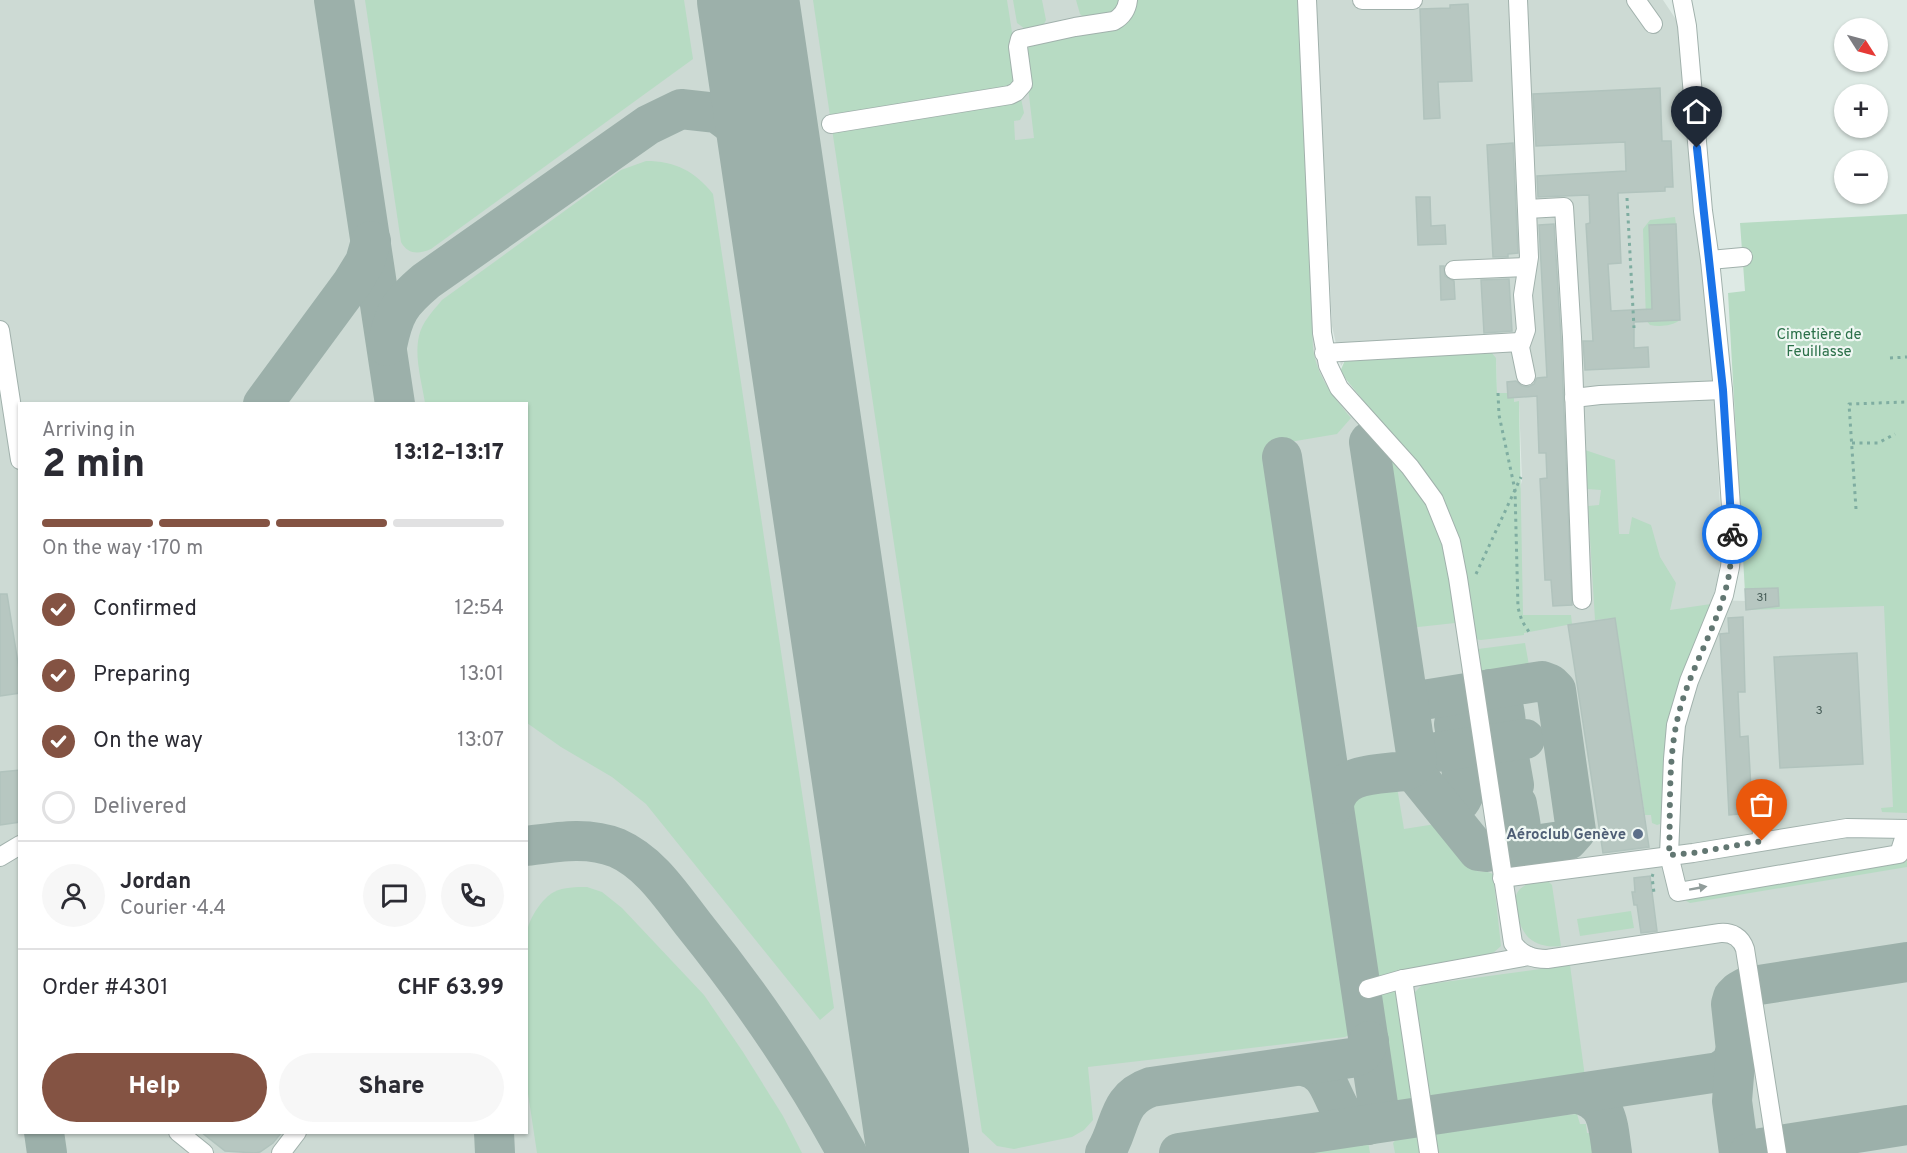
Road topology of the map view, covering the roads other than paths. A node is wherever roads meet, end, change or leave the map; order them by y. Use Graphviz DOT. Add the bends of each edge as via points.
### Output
graph roads {
  1 [pos="1128,0"];
  2 [pos="1307,0"];
  3 [pos="1362,0"];
  4 [pos="1413,0"];
  5 [pos="1518,0"];
  6 [pos="1636,0"];
  7 [pos="1682,0"];
  8 [pos="1653,24"];
  9 [pos="831,124"];
  10 [pos="1527,209"];
  11 [pos="1743,257"];
  12 [pos="1710,260"];
  13 [pos="1527,267"];
  14 [pos="1454,270"];
  15 [pos="0,330"];
  16 [pos="1520,342"];
  17 [pos="1324,354"];
  18 [pos="1526,376"];
  19 [pos="1723,390"];
  20 [pos="1574,398"];
  21 [pos="17,428"];
  22 [pos="1582,600"];
  23 [pos="1761,794"];
  24 [pos="1907,828"];
  25 [pos="1762,841"];
  26 [pos="18,846"];
  27 [pos="1669,855"];
  28 [pos="0,857"];
  29 [pos="1502,878"];
  30 [pos="1528,956"];
  31 [pos="1404,980"];
  32 [pos="1368,989"];
  33 [pos="180,1134"];
  34 [pos="296,1134"];
  35 [pos="204,1153"];
  36 [pos="282,1153"];
  37 [pos="1429,1153"];
  38 [pos="1777,1153"];
  1 -- 9 [label="street" via="1124,12 1114,21 1020,39 1023,84 1010,95"];
  2 -- 17 [label="street"];
  3 -- 4 [label="street"];
  5 -- 10 [label="street"];
  6 -- 8 [label="street"];
  7 -- 12 [label="street"];
  10 -- 13 [label="street"];
  10 -- 20 [label="street" via="1564,207"];
  11 -- 12 [label="street"];
  12 -- 19 [label="street"];
  13 -- 14 [label="street"];
  13 -- 16 [label="street" via="1523,295 1526,330"];
  15 -- 21 [label="street"];
  16 -- 17 [label="street"];
  16 -- 18 [label="street"];
  17 -- 29 [label="street" via="1340,388 1421,480 1446,526 1460,587"];
  19 -- 20 [label="street"];
  19 -- 27 [label="street" via="1732,513 1730,567 1724,595 1689,681 1676,725"];
  20 -- 22 [label="street"];
  23 -- 25 [label="street"];
  24 -- 25 [label="street" via="1847,828"];
  27 -- 24 [label="street, one-way" via="1678,892 1899,854"];
  25 -- 27 [label="street"];
  26 -- 28 [label="street"];
  27 -- 29 [label="street"];
  29 -- 30 [label="street" via="1513,943"];
  30 -- 31 [label="street"];
  30 -- 38 [label="street" via="1547,959 1727,932 1737,937 1745,949"];
  31 -- 32 [label="street"];
  31 -- 37 [label="street"];
  33 -- 35 [label="street"];
  34 -- 36 [label="street"];
}
